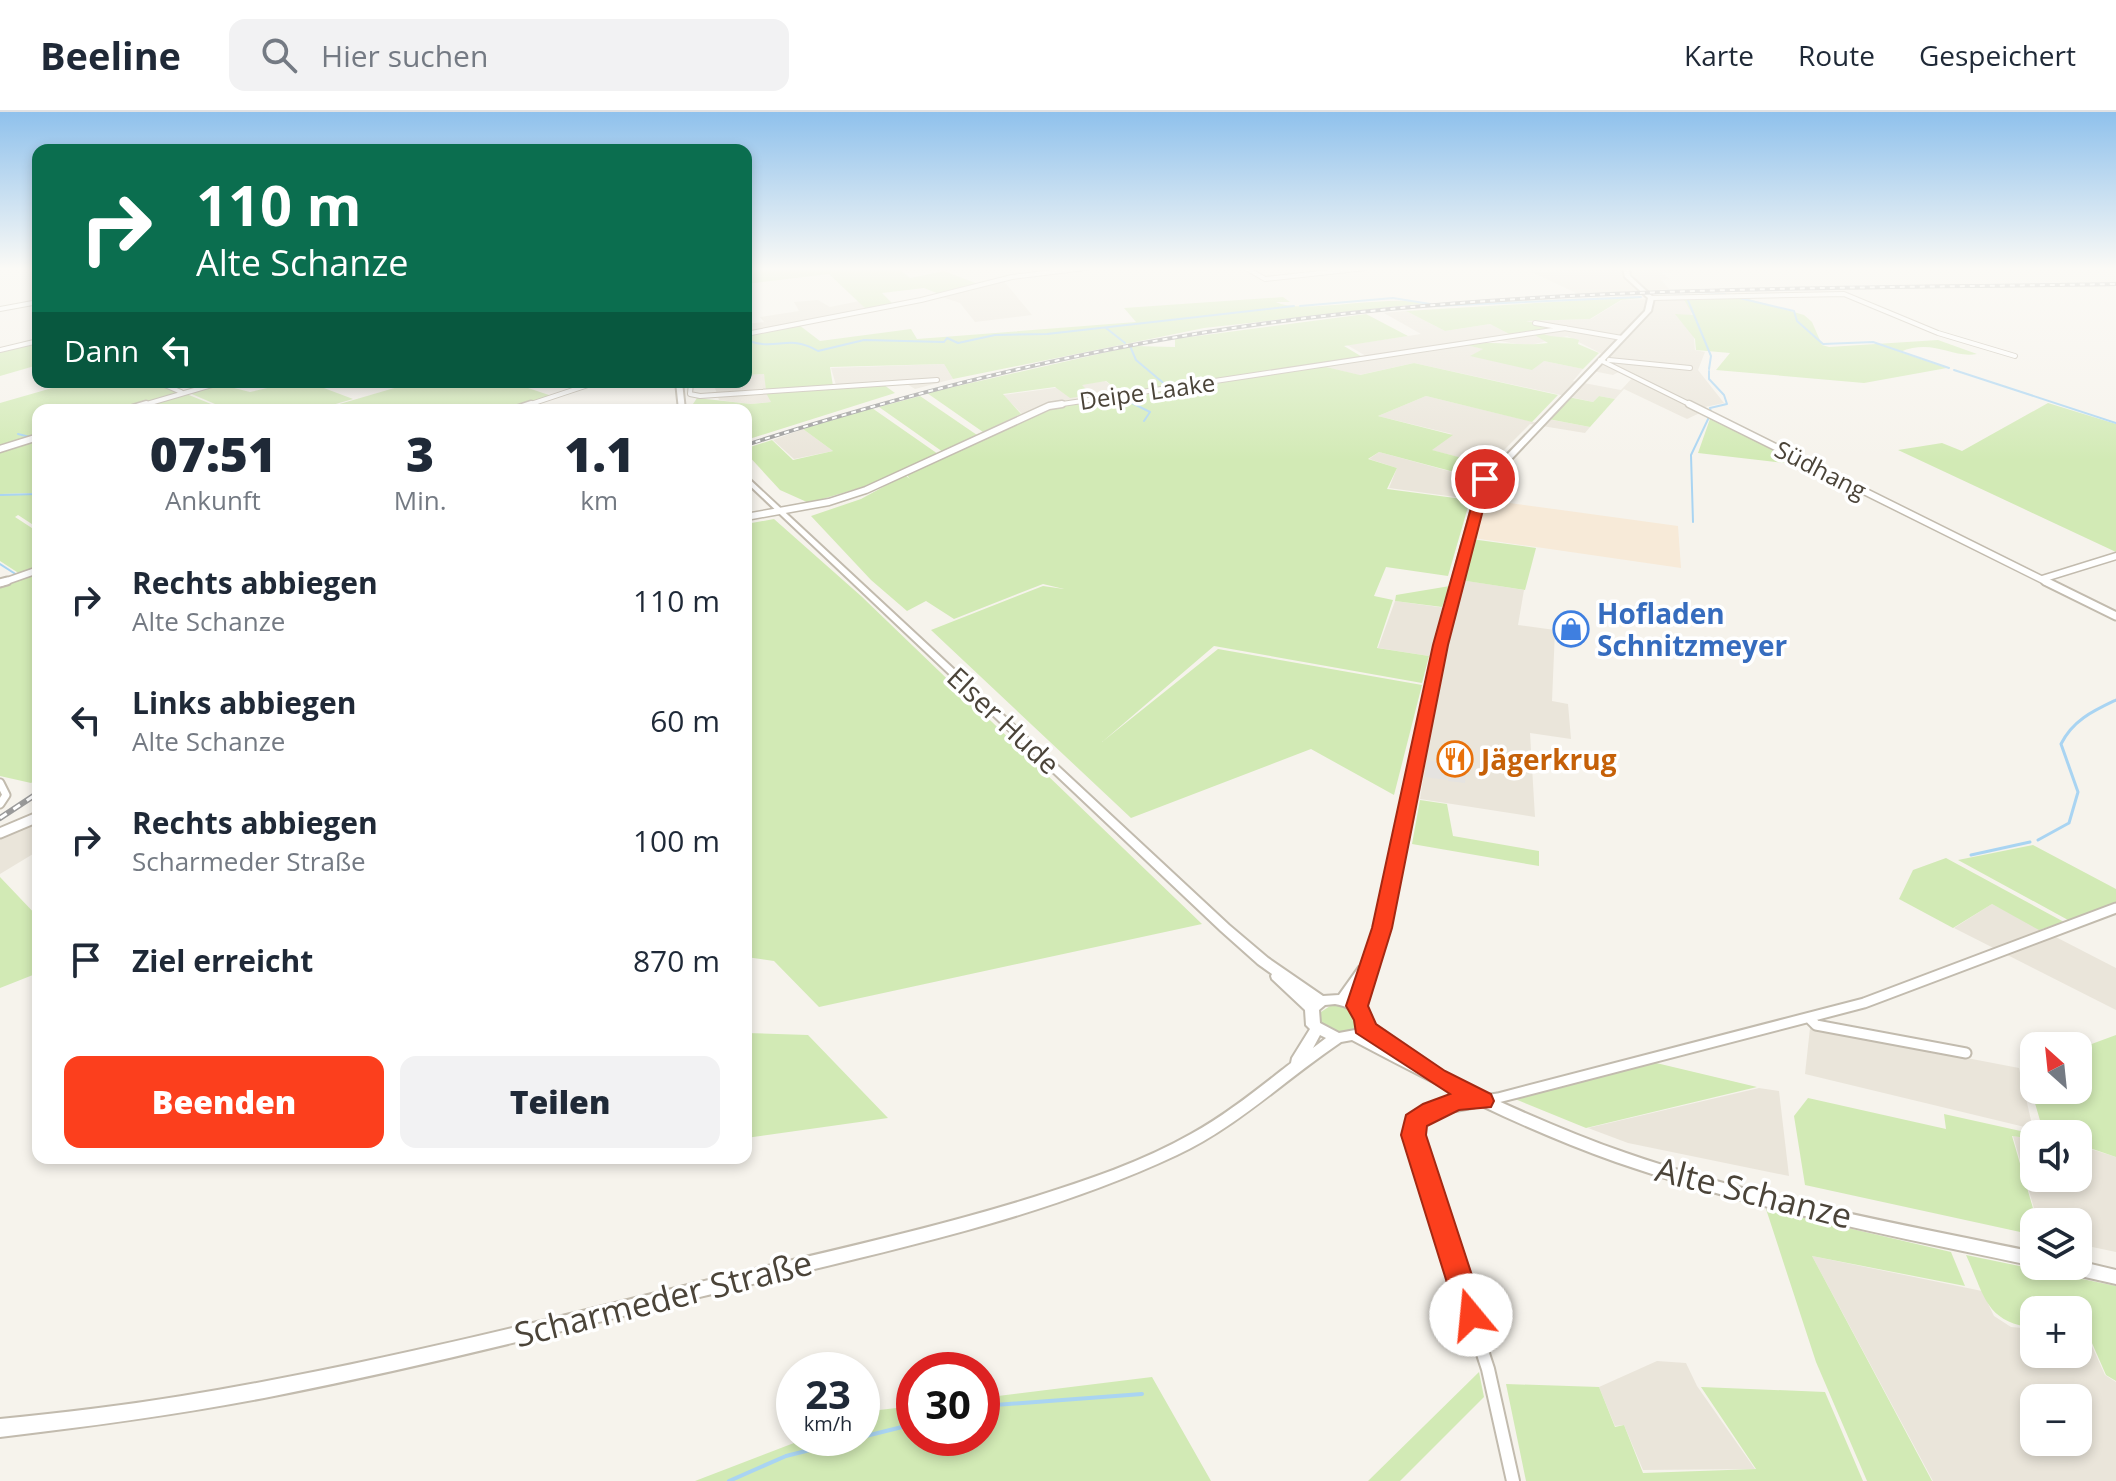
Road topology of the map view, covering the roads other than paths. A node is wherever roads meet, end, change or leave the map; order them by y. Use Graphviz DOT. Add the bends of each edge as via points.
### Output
graph roads {
  1 [pos="1540,332"];
  2 [pos="1588,332"];
  3 [pos="1628,332"];
  4 [pos="1935,332"];
  5 [pos="1622,338"];
  6 [pos="32,342"];
  7 [pos="0,350"];
  8 [pos="2015,356"];
  9 [pos="1600,360"];
  10 [pos="1690,368"];
  11 [pos="937,380"];
  12 [pos="171,388"];
  13 [pos="200,388"];
  14 [pos="579,388"];
  15 [pos="690,388"];
  16 [pos="182,393"];
  17 [pos="146,404"];
  18 [pos="531,404"];
  19 [pos="32,439"];
  20 [pos="0,449"];
  21 [pos="752,484"];
  22 [pos="782,511"];
  23 [pos="752,516"];
  24 [pos="2116,556"];
  25 [pos="32,572"];
  26 [pos="2042,580"];
  27 [pos="0,583"];
  28 [pos="2116,616"];
  29 [pos="0,783"];
  30 [pos="0,804"];
  31 [pos="32,820"];
  32 [pos="0,833"];
  33 [pos="2116,908"];
  34 [pos="1370,964"];
  35 [pos="1342,1000"];
  36 [pos="1316,1004"];
  37 [pos="1357,1006"];
  38 [pos="1809,1018"];
  39 [pos="1317,1029"];
  40 [pos="1360,1032"];
  41 [pos="1337,1038"];
  42 [pos="1966,1053"];
  43 [pos="1292,1069"];
  44 [pos="1483,1101"];
  45 [pos="2020,1256"];
  46 [pos="2092,1272"];
  47 [pos="2116,1277"];
  48 [pos="0,1428"];
  49 [pos="1513,1481"];
  1 -- 22 [label="street, Deipe Laake" via="1049,406 866,490"];
  2 -- 5 [label="street, Deipe Laake"];
  3 -- 5 [label="street"];
  4 -- 8 [label="street"];
  5 -- 9 [label="street"];
  6 -- 7 [label="street"];
  9 -- 10 [label="street"];
  9 -- 26 [label="street, Südhang"];
  9 -- 34 [label="street" via="1482,485 1440,645 1401,844"];
  11 -- 15 [label="street" via="700,396 690,394"];
  12 -- 16 [label="street"];
  13 -- 16 [label="street"];
  14 -- 18 [label="street"];
  16 -- 17 [label="street"];
  19 -- 20 [label="street"];
  21 -- 22 [label="street, Elser Hude"];
  22 -- 23 [label="street, Deipe Laake"];
  22 -- 36 [label="street, Elser Hude" via="1263,961"];
  24 -- 26 [label="street"];
  25 -- 27 [label="street"];
  26 -- 28 [label="street, Südhang"];
  29 -- 30 [label="street" via="6,795"];
  31 -- 32 [label="street"];
  33 -- 38 [label="street" via="1864,1003"];
  34 -- 35 [label="street"];
  34 -- 37 [label="street"];
  35 -- 36 [label="street"];
  35 -- 37 [label="street"];
  36 -- 39 [label="street" via="1311,1021"];
  37 -- 40 [label="street" via="1365,1019"];
  38 -- 42 [label="street" via="1816,1025"];
  38 -- 44 [label="street"];
  39 -- 41 [label="street"];
  39 -- 43 [label="street, Scharmeder Straße"];
  40 -- 41 [label="street"];
  40 -- 44 [label="street, Alte Schanze"];
  41 -- 43 [label="street, Scharmeder Straße"];
  43 -- 48 [label="street, Scharmeder Straße" via="1241,1111 1174,1150 1086,1186 988,1215 406,1361 204,1402"];
  44 -- 45 [label="street, Alte Schanze" via="1623,1158 1735,1190"];
  44 -- 49 [label="street, Alte Schanze" via="1458,1101 1431,1110 1415,1121 1414,1135 1488,1369"];
  46 -- 47 [label="street"];
}
